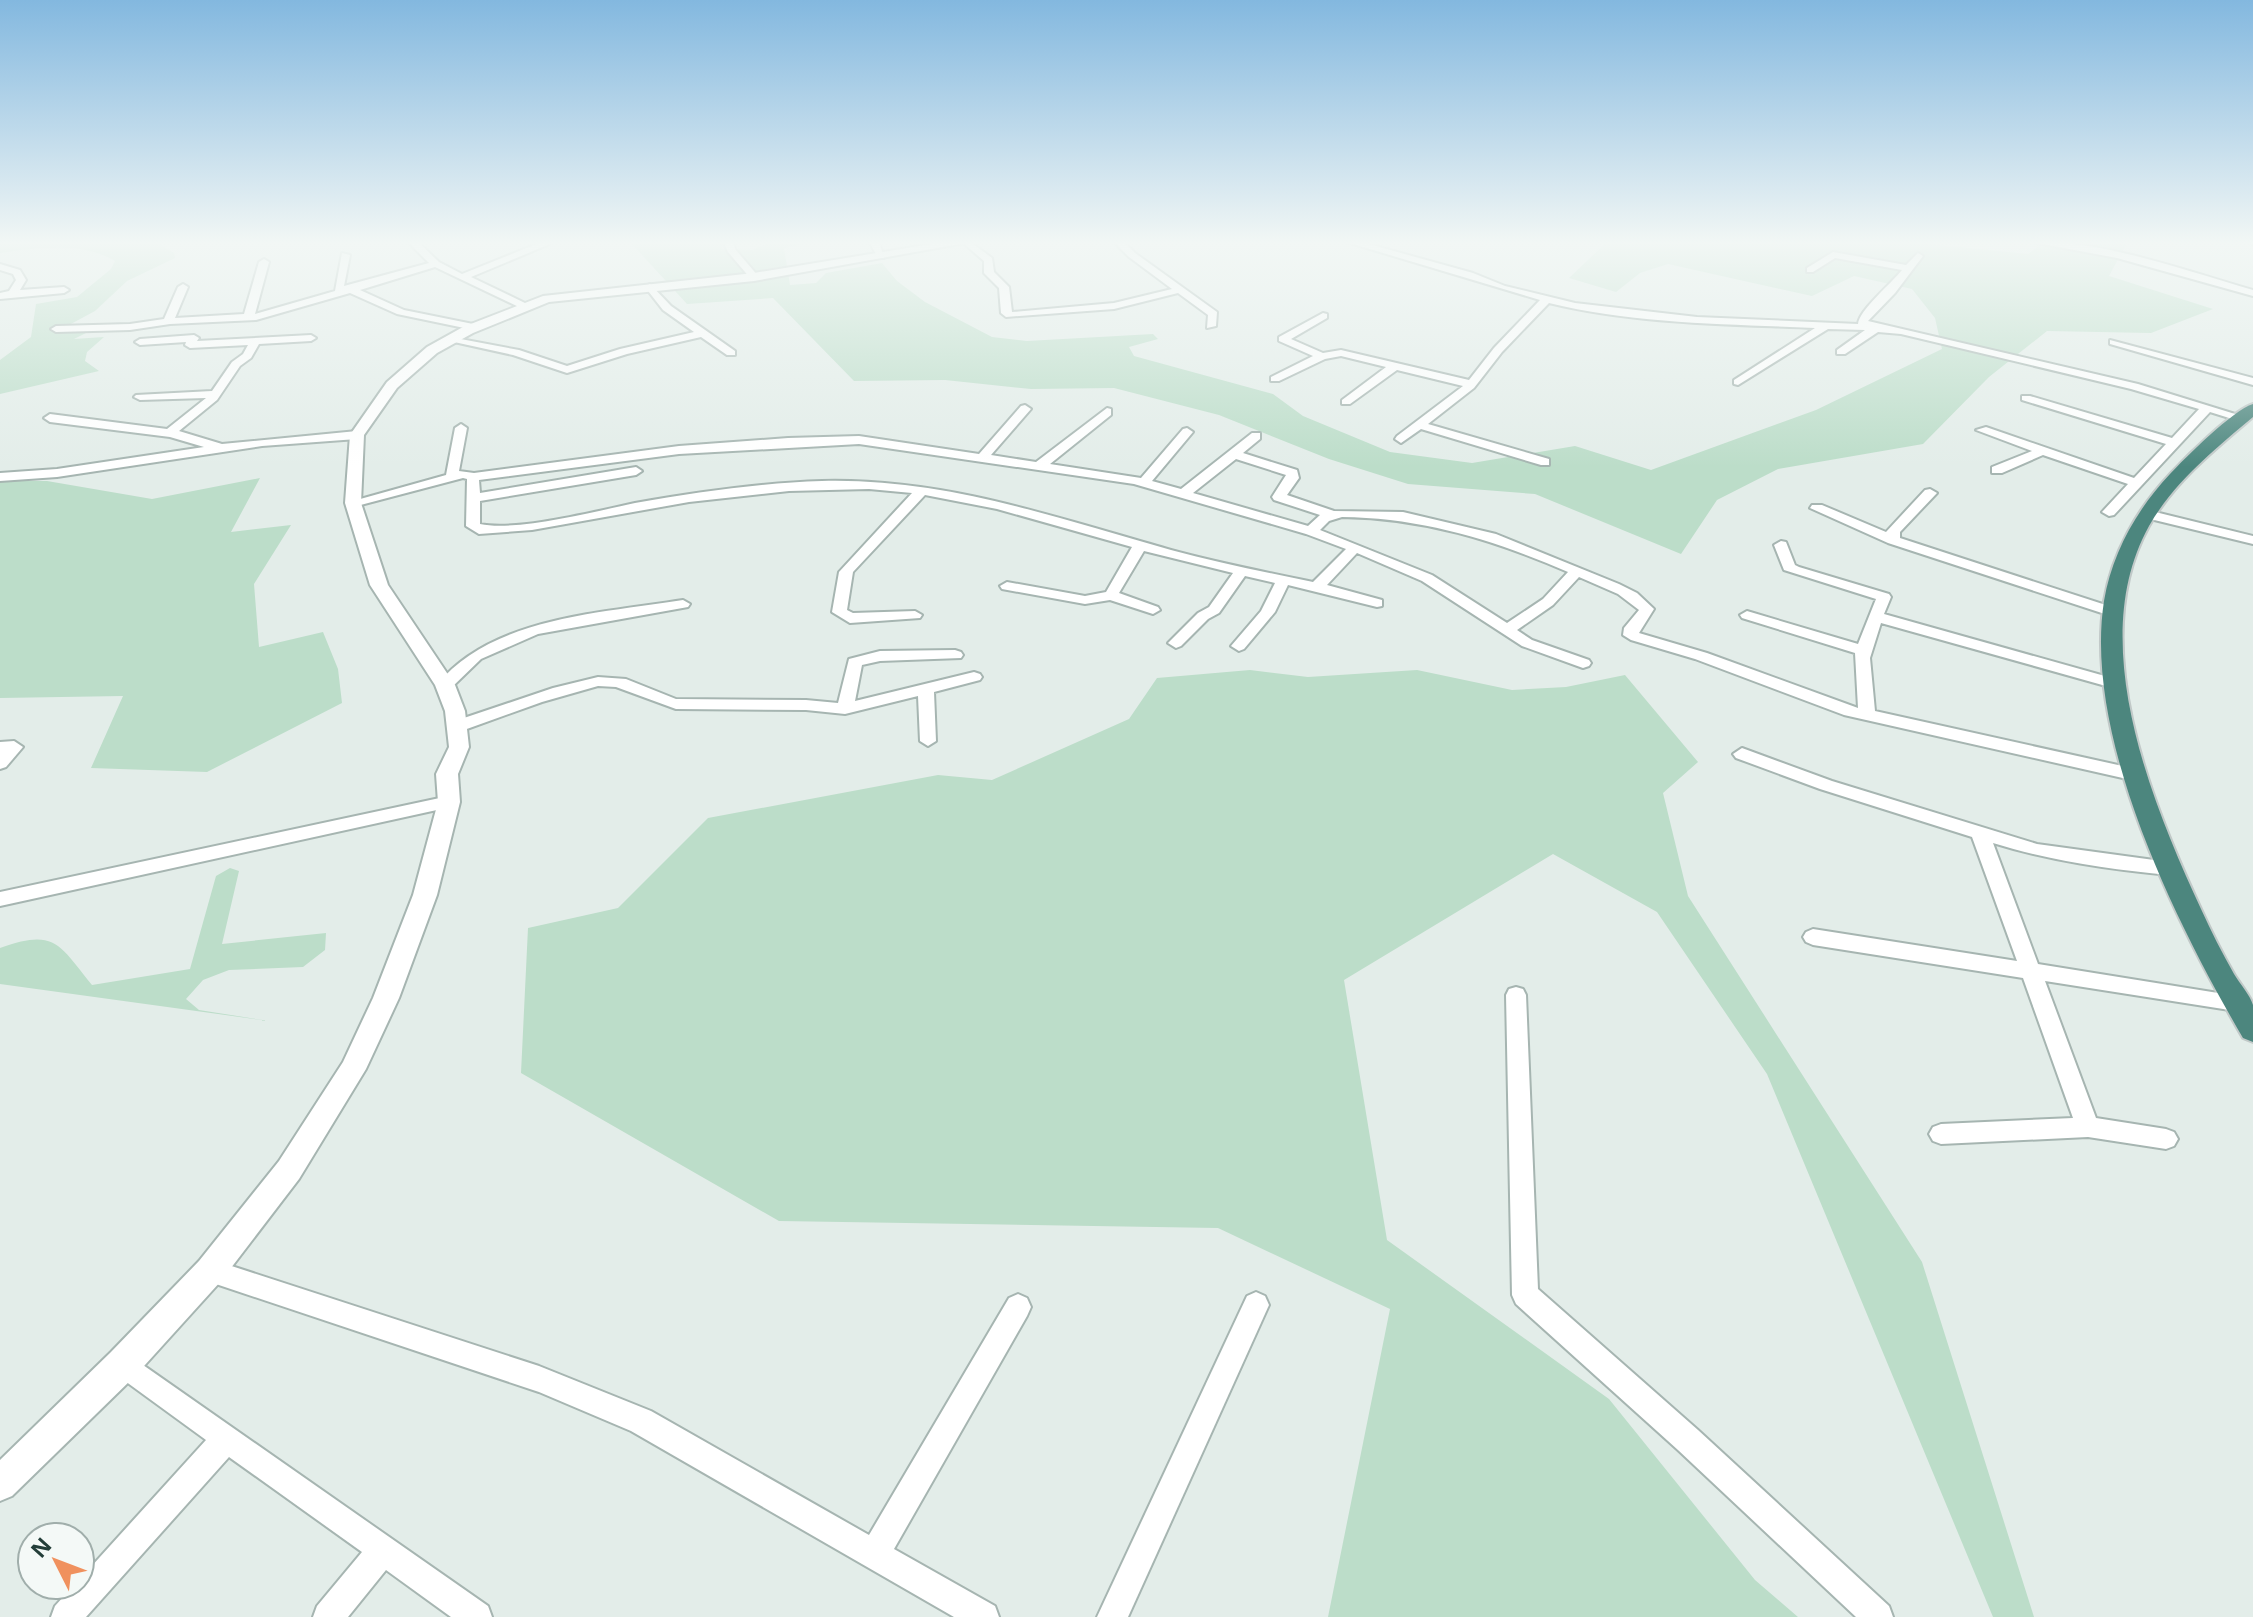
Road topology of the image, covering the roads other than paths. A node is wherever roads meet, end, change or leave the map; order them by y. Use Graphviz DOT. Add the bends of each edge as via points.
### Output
graph roads {
  1 [pos="169,316"];
  2 [pos="253,316"];
  3 [pos="423,316"];
  4 [pos="499,316"];
  5 [pos="679,316"];
  6 [pos="1213,316"];
  7 [pos="1323,316"];
  8 [pos="1530,316"];
  9 [pos="1661,316"];
  10 [pos="1864,316"];
  11 [pos="248,318"];
  12 [pos="170,321"];
  13 [pos="1211,326"];
  14 [pos="1825,326"];
  15 [pos="474,327"];
  16 [pos="1876,328"];
  17 [pos="56,329"];
  18 [pos="702,333"];
  19 [pos="311,338"];
  20 [pos="450,340"];
  21 [pos="256,341"];
  22 [pos="140,342"];
  23 [pos="2114,342"];
  24 [pos="1841,352"];
  25 [pos="731,353"];
  26 [pos="1322,356"];
  27 [pos="1396,365"];
  28 [pos="1275,379"];
  29 [pos="1738,382"];
  30 [pos="2253,382"];
  31 [pos="1471,384"];
  32 [pos="213,394"];
  33 [pos="140,397"];
  34 [pos="2026,398"];
  35 [pos="1346,402"];
  36 [pos="2207,408"];
  37 [pos="1025,409"];
  38 [pos="1107,412"];
  39 [pos="50,418"];
  40 [pos="2246,419"];
  41 [pos="1420,425"];
  42 [pos="461,428"];
  43 [pos="1982,430"];
  44 [pos="1187,432"];
  45 [pos="169,433"];
  46 [pos="357,435"];
  47 [pos="1256,436"];
  48 [pos="1401,439"];
  49 [pos="2174,443"];
  50 [pos="228,446"];
  51 [pos="2043,451"];
  52 [pos="1234,454"];
  53 [pos="983,457"];
  54 [pos="1545,462"];
  55 [pos="1039,466"];
  56 [pos="1997,470"];
  57 [pos="636,471"];
  58 [pos="452,476"];
  59 [pos="0,477"];
  60 [pos="473,477"];
  61 [pos="1144,482"];
  62 [pos="2136,483"];
  63 [pos="923,489"];
  64 [pos="1185,493"];
  65 [pos="1930,493"];
  66 [pos="473,498"];
  67 [pos="353,503"];
  68 [pos="1817,508"];
  69 [pos="2109,512"];
  70 [pos="1331,514"];
  71 [pos="2147,514"];
  72 [pos="1311,531"];
  73 [pos="1893,540"];
  74 [pos="2253,540"];
  75 [pos="1140,545"];
  76 [pos="1781,545"];
  77 [pos="1355,547"];
  78 [pos="1577,571"];
  79 [pos="1241,572"];
  80 [pos="1283,581"];
  81 [pos="1007,586"];
  82 [pos="1318,586"];
  83 [pos="1111,595"];
  84 [pos="1377,603"];
  85 [pos="683,604"];
  86 [pos="1153,610"];
  87 [pos="2113,612"];
  88 [pos="915,615"];
  89 [pos="1747,615"];
  90 [pos="1877,617"];
  91 [pos="1505,631"];
  92 [pos="1176,643"];
  93 [pos="1239,646"];
  94 [pos="1864,651"];
  95 [pos="955,655"];
  96 [pos="1583,663"];
  97 [pos="974,677"];
  98 [pos="2113,683"];
  99 [pos="445,685"];
  100 [pos="926,689"];
  101 [pos="845,709"];
  102 [pos="1867,715"];
  103 [pos="458,726"];
  104 [pos="928,741"];
  105 [pos="0,748"];
  106 [pos="1742,754"];
  107 [pos="0,763"];
  108 [pos="2136,775"];
  109 [pos="449,802"];
  110 [pos="1980,833"];
  111 [pos="2169,868"];
  112 [pos="0,899"];
  113 [pos="1813,937"];
  114 [pos="2029,968"];
  115 [pos="1516,995"];
  116 [pos="2236,1003"];
  117 [pos="2253,1030"];
  118 [pos="2088,1127"];
  119 [pos="1941,1134"];
  120 [pos="2166,1139"];
  121 [pos="210,1271"];
  122 [pos="1256,1305"];
  123 [pos="1018,1307"];
  124 [pos="123,1364"];
  125 [pos="227,1438"];
  126 [pos="0,1484"];
  127 [pos="383,1550"];
  128 [pos="875,1554"];
  129 [pos="66,1617"];
  130 [pos="328,1617"];
  131 [pos="477,1617"];
  132 [pos="984,1617"];
  133 [pos="1112,1617"];
  134 [pos="1878,1617"];
  1 -- 12 [label="street"];
  2 -- 11 [label="street"];
  3 -- 15 [label="street"];
  4 -- 15 [label="street"];
  5 -- 18 [label="street"];
  6 -- 13 [label="street"];
  7 -- 26 [label="street" via="1283,339"];
  8 -- 31 [label="street"];
  9 -- 14 [label="street"];
  10 -- 16 [label="street" via="1862,322"];
  11 -- 12 [label="street"];
  12 -- 17 [label="street"];
  14 -- 16 [label="street"];
  14 -- 29 [label="street"];
  15 -- 20 [label="street"];
  16 -- 24 [label="street"];
  16 -- 36 [label="street" via="1944,340"];
  18 -- 20 [label="street" via="567,370 515,352"];
  18 -- 25 [label="street"];
  19 -- 21 [label="street"];
  20 -- 46 [label="street" via="392,385"];
  21 -- 22 [label="street"];
  21 -- 32 [label="street"];
  23 -- 30 [label="street"];
  26 -- 27 [label="street" via="1352,354"];
  26 -- 28 [label="street"];
  27 -- 31 [label="street"];
  27 -- 35 [label="street"];
  31 -- 41 [label="street"];
  32 -- 33 [label="street"];
  32 -- 45 [label="street"];
  34 -- 49 [label="street"];
  36 -- 40 [label="street"];
  36 -- 49 [label="street"];
  37 -- 53 [label="street"];
  38 -- 55 [label="street"];
  39 -- 45 [label="street"];
  40 -- 71 [label="highway" via="2187,464"];
  41 -- 48 [label="street"];
  41 -- 54 [label="street"];
  42 -- 58 [label="street"];
  43 -- 51 [label="street"];
  44 -- 61 [label="street"];
  45 -- 50 [label="street" via="206,446"];
  46 -- 50 [label="street"];
  46 -- 67 [label="street"];
  47 -- 52 [label="street"];
  49 -- 62 [label="street"];
  50 -- 59 [label="street"];
  51 -- 56 [label="street"];
  51 -- 62 [label="street"];
  52 -- 64 [label="street"];
  52 -- 70 [label="street" via="1292,473 1279,497"];
  53 -- 55 [label="street"];
  53 -- 60 [label="street" via="859,440 788,442 679,450"];
  55 -- 61 [label="street"];
  57 -- 66 [label="street"];
  58 -- 60 [label="street"];
  58 -- 67 [label="street"];
  60 -- 66 [label="street"];
  61 -- 64 [label="street"];
  62 -- 69 [label="street"];
  63 -- 66 [label="street" via="807,486 689,498 488,530 473,526"];
  63 -- 75 [label="street" via="994,501"];
  63 -- 88 [label="street" via="851,565 839,612 846,618"];
  64 -- 72 [label="street"];
  65 -- 73 [label="street" via="1893,531"];
  67 -- 99 [label="street" via="379,585"];
  68 -- 73 [label="street"];
  70 -- 72 [label="street"];
  70 -- 78 [label="street" via="1356,512 1457,525"];
  71 -- 74 [label="street"];
  71 -- 87 [label="highway" via="2128,549"];
  72 -- 77 [label="street"];
  73 -- 87 [label="street"];
  75 -- 79 [label="street"];
  75 -- 83 [label="street"];
  76 -- 90 [label="street" via="1794,570 1884,597"];
  77 -- 82 [label="street"];
  77 -- 91 [label="street" via="1427,578"];
  78 -- 91 [label="street" via="1548,602"];
  78 -- 102 [label="street" via="1647,609 1631,635"];
  79 -- 80 [label="street"];
  79 -- 92 [label="street" via="1214,610"];
  80 -- 82 [label="street"];
  80 -- 93 [label="street" via="1268,612"];
  81 -- 83 [label="street" via="1085,600"];
  82 -- 84 [label="street"];
  83 -- 86 [label="street"];
  85 -- 99 [label="street" via="534,630 475,656"];
  87 -- 98 [label="highway"];
  89 -- 94 [label="street"];
  90 -- 94 [label="street"];
  90 -- 98 [label="street"];
  91 -- 96 [label="street"];
  94 -- 102 [label="street"];
  95 -- 101 [label="street" via="880,656 855,662"];
  97 -- 100 [label="street"];
  98 -- 108 [label="highway"];
  99 -- 103 [label="street"];
  100 -- 101 [label="street"];
  100 -- 104 [label="street"];
  101 -- 103 [label="street" via="676,704 609,681"];
  102 -- 108 [label="street"];
  103 -- 109 [label="street" via="459,747 447,774"];
  105 -- 107 [label="street" via="14,747"];
  106 -- 110 [label="street"];
  108 -- 111 [label="highway"];
  109 -- 112 [label="street"];
  109 -- 121 [label="street" via="425,895 353,1069 289,1170"];
  110 -- 111 [label="street" via="2061,856"];
  110 -- 114 [label="street"];
  111 -- 116 [label="highway"];
  113 -- 114 [label="street"];
  114 -- 116 [label="street"];
  114 -- 118 [label="street"];
  115 -- 134 [label="street" via="1525,1295"];
  116 -- 117 [label="highway"];
  118 -- 119 [label="street"];
  118 -- 120 [label="street"];
  121 -- 124 [label="street"];
  121 -- 128 [label="street" via="539,1379 641,1421"];
  122 -- 133 [label="street"];
  123 -- 128 [label="street"];
  124 -- 125 [label="street"];
  124 -- 126 [label="street"];
  125 -- 127 [label="street"];
  125 -- 129 [label="street"];
  127 -- 130 [label="street"];
  127 -- 131 [label="street"];
  128 -- 132 [label="street"];
}
